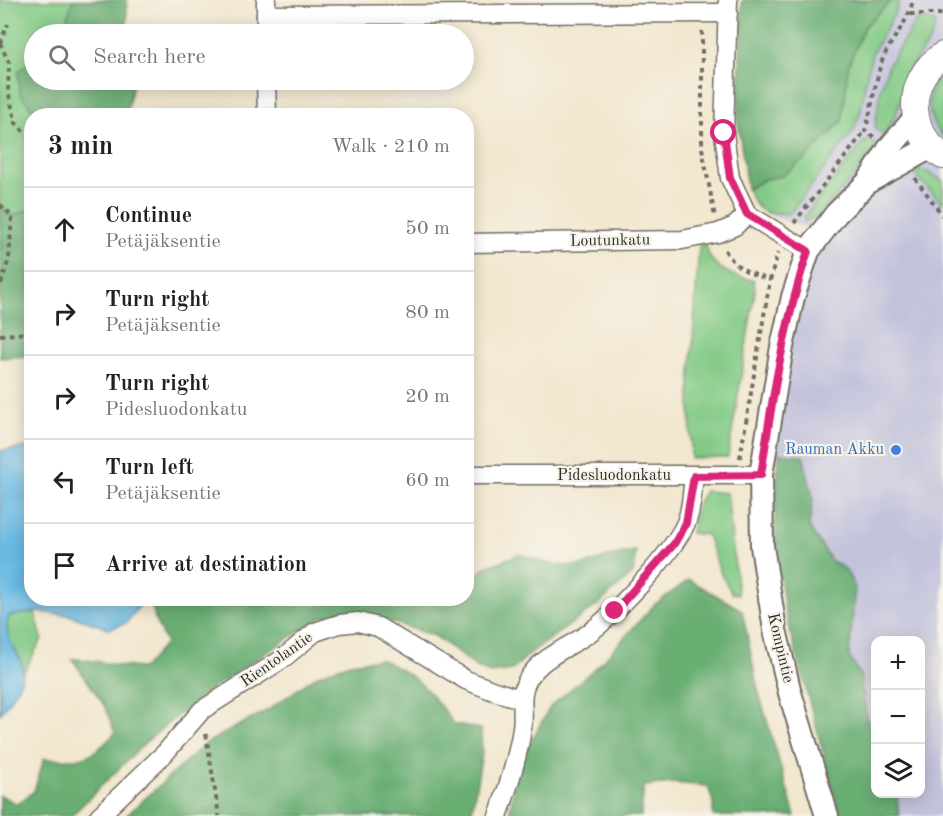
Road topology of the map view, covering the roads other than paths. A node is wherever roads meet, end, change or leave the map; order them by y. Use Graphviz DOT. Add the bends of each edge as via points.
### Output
graph roads {
  1 [pos="728,6"];
  2 [pos="266,7"];
  3 [pos="266,24"];
  4 [pos="943,55"];
  5 [pos="266,90"];
  6 [pos="267,108"];
  7 [pos="915,118"];
  8 [pos="937,152"];
  9 [pos="868,182"];
  10 [pos="747,214"];
  11 [pos="474,243"];
  12 [pos="808,251"];
  13 [pos="474,475"];
  14 [pos="761,475"];
  15 [pos="694,476"];
  16 [pos="521,699"];
  17 [pos="99,816"];
  18 [pos="498,816"];
  19 [pos="827,816"];
  1 -- 2 [label="street"];
  1 -- 10 [label="street" via="724,133 730,178"];
  2 -- 3 [label="street"];
  4 -- 7 [label="main road" via="921,78 914,98"];
  5 -- 6 [label="street"];
  7 -- 8 [label="main road" via="921,134"];
  7 -- 9 [label="street"];
  8 -- 9 [label="street"];
  9 -- 12 [label="street, Kompintie" via="836,214"];
  10 -- 11 [label="street, Loutunkatu" via="735,226 718,233 682,240"];
  10 -- 12 [label="street"];
  12 -- 14 [label="street, Kompintie" via="782,346"];
  13 -- 15 [label="street, Pidesluodonkatu"];
  14 -- 15 [label="street, Pidesluodonkatu"];
  14 -- 19 [label="street, Kompintie" via="762,546 775,630"];
  15 -- 16 [label="street" via="686,523 674,544 615,611 544,661 527,680"];
  16 -- 17 [label="street, Rientolantie" via="466,680 378,627 358,622 339,624 315,632 281,660 202,710 165,753"];
  16 -- 18 [label="street" via="523,727"];
}
